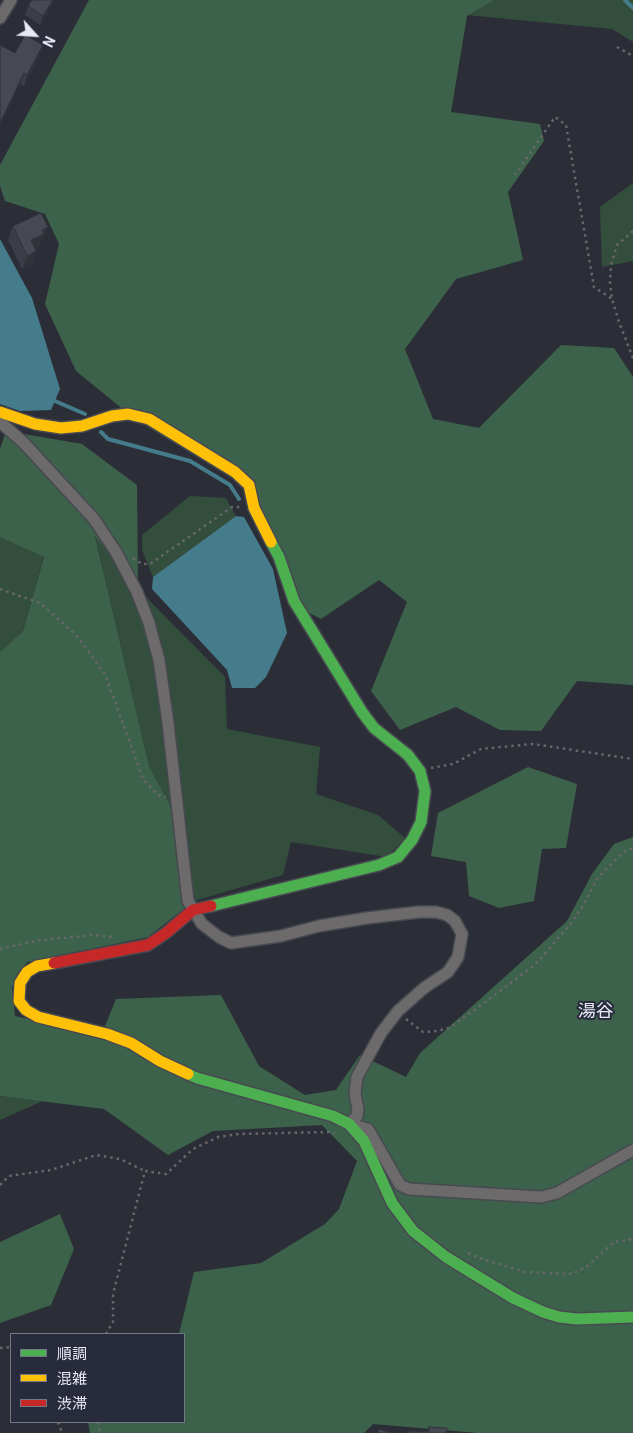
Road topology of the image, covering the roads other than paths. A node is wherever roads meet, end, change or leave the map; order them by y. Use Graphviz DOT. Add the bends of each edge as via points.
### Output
graph roads {
  1 [pos="11,0"];
  2 [pos="0,18"];
  3 [pos="0,412"];
  4 [pos="0,422"];
  5 [pos="192,910"];
  6 [pos="349,1124"];
  7 [pos="633,1150"];
  8 [pos="633,1318"];
  1 -- 2 [label="street"];
  3 -- 5 [label="street" via="35,424 61,428 128,414 149,420 235,472 249,485 254,508 279,557 294,601 362,712 374,728 408,755 420,771 425,791 421,822 398,857 379,865"];
  4 -- 5 [label="street" via="23,442 94,519 137,592 158,660 188,901"];
  5 -- 6 [label="street" via="202,924 231,943 367,918 419,912 436,912 455,921 462,934 458,957 448,972 398,1011 381,1033 358,1078 355,1094 357,1116"];
  5 -- 6 [label="street" via="148,945 37,966 27,972 20,983 19,1001 38,1017 131,1043 196,1078 333,1116"];
  6 -- 7 [label="street" via="368,1129 400,1185 409,1189 541,1196 557,1193"];
  6 -- 8 [label="street" via="364,1142 392,1204 414,1231 446,1257 513,1298 559,1317"];
}
